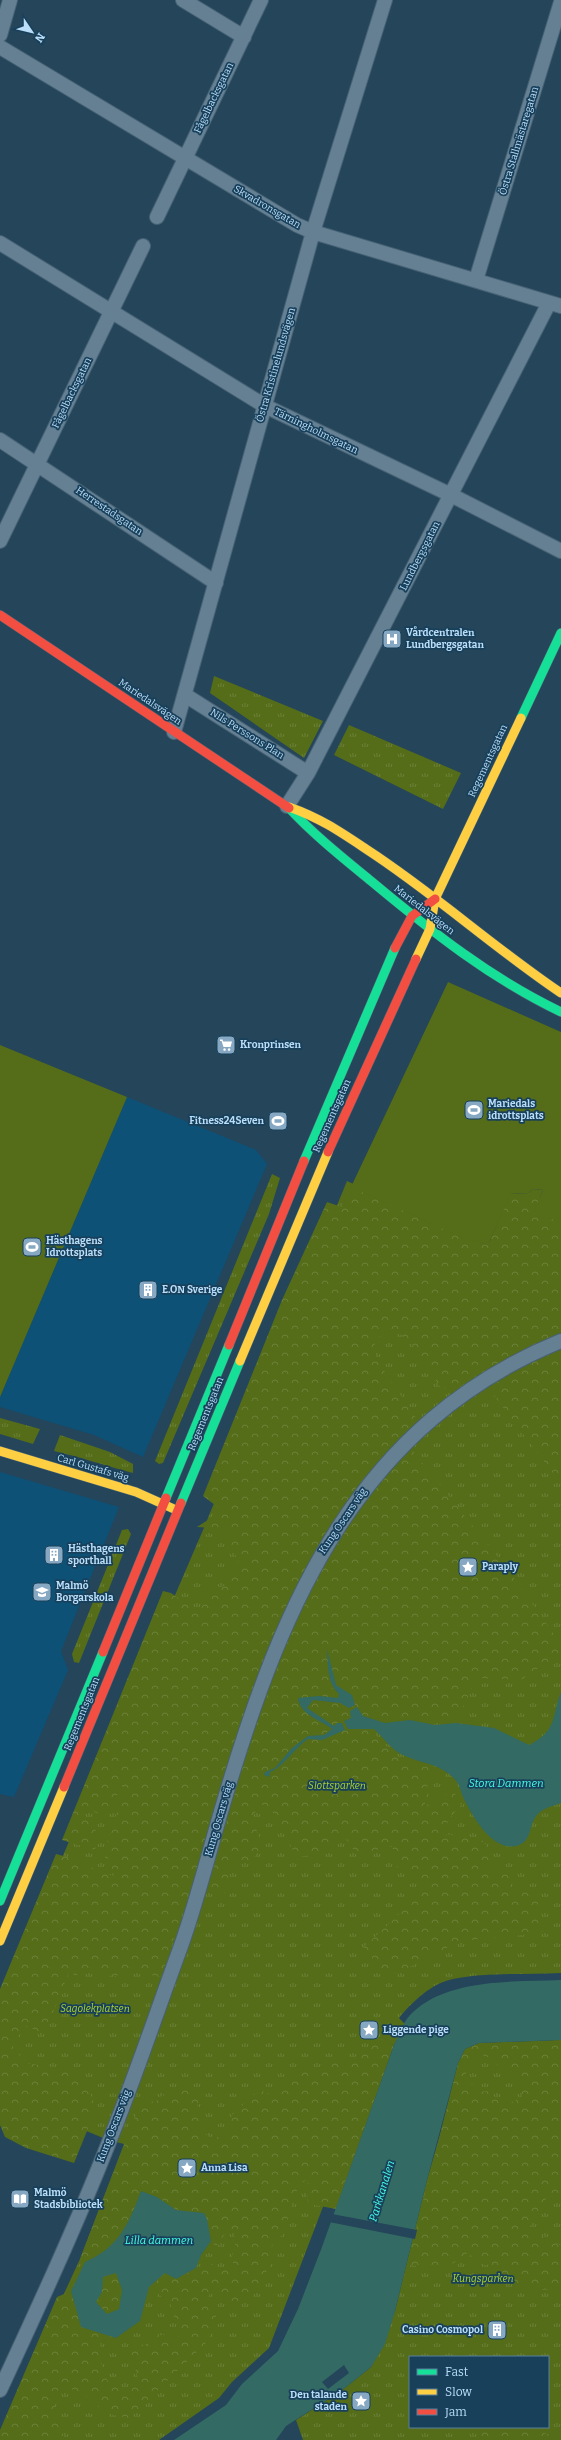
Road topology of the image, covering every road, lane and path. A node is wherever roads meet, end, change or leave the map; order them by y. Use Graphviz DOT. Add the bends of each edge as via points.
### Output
graph roads {
  1 [pos="10,0"];
  2 [pos="183,0"];
  3 [pos="261,0"];
  4 [pos="385,0"];
  5 [pos="550,0"];
  6 [pos="561,2"];
  7 [pos="0,35"];
  8 [pos="244,37"];
  9 [pos="0,48"];
  10 [pos="184,159"];
  11 [pos="157,217"];
  12 [pos="313,232"];
  13 [pos="0,243"];
  14 [pos="143,246"];
  15 [pos="476,280"];
  16 [pos="555,304"];
  17 [pos="111,312"];
  18 [pos="265,406"];
  19 [pos="0,440"];
  20 [pos="38,464"];
  21 [pos="451,496"];
  22 [pos="0,541"];
  23 [pos="561,551"];
  24 [pos="216,583"];
  25 [pos="0,615"];
  26 [pos="561,633"];
  27 [pos="185,695"];
  28 [pos="174,732"];
  29 [pos="308,773"];
  30 [pos="287,806"];
  31 [pos="435,899"];
  32 [pos="412,916"];
  33 [pos="430,930"];
  34 [pos="561,993"];
  35 [pos="561,1012"];
  36 [pos="561,1341"];
  37 [pos="0,1452"];
  38 [pos="164,1504"];
  39 [pos="178,1511"];
  40 [pos="0,1901"];
  41 [pos="0,1941"];
  42 [pos="0,2390"];
  1 -- 7 [label="street"];
  2 -- 8 [label="street"];
  3 -- 8 [label="street, Fågelbacksgatan"];
  4 -- 12 [label="street, Östra Kristinelundsvägen"];
  5 -- 6 [label="street"];
  6 -- 15 [label="street, Östra Stallmästaregatan"];
  8 -- 10 [label="street, Fågelbacksgatan"];
  9 -- 10 [label="street, Skvadronsgatan"];
  10 -- 11 [label="street, Fågelbacksgatan"];
  10 -- 12 [label="street, Skvadronsgatan"];
  12 -- 15 [label="street, Skvadronsgatan"];
  12 -- 18 [label="street, Östra Kristinelundsvägen"];
  13 -- 17 [label="street, Tärningholmsgatan"];
  14 -- 17 [label="street, Fågelbacksgatan"];
  15 -- 16 [label="street, Skvadronsgatan"];
  16 -- 21 [label="street, Lundbergsgatan"];
  17 -- 18 [label="street, Tärningholmsgatan"];
  17 -- 20 [label="street, Fågelbacksgatan"];
  18 -- 21 [label="street, Tärningholmsgatan"];
  18 -- 24 [label="street, Östra Kristinelundsvägen"];
  19 -- 20 [label="street, Herrestadsgatan"];
  20 -- 22 [label="street, Fågelbacksgatan"];
  20 -- 24 [label="street, Herrestadsgatan"];
  21 -- 23 [label="street, Tärningholmsgatan"];
  21 -- 29 [label="street, Lundbergsgatan"];
  24 -- 27 [label="street, Östra Kristinelundsvägen"];
  25 -- 28 [label="main road, Mariedalsvägen"];
  26 -- 31 [label="main road, Regementsgatan"];
  27 -- 28 [label="street, Östra Kristinelundsvägen"];
  27 -- 29 [label="street, Nils Perssons Plan"];
  28 -- 30 [label="main road, Mariedalsvägen"];
  29 -- 30 [label="street, Lundbergsgatan"];
  30 -- 31 [label="main road, Mariedalsvägen" via="315,816 411,878"];
  30 -- 32 [label="main road, Mariedalsvägen" via="307,828"];
  31 -- 32 [label="main road, Regementsgatan"];
  31 -- 33 [label="main road, Regementsgatan"];
  31 -- 34 [label="main road, Mariedalsvägen"];
  32 -- 33 [label="main road, Mariedalsvägen"];
  32 -- 38 [label="main road, Regementsgatan" via="397,944 349,1056"];
  33 -- 35 [label="main road, Mariedalsvägen" via="523,993"];
  33 -- 39 [label="main road, Regementsgatan" via="315,1181"];
  36 -- 42 [label="street, Kung Oscars väg" via="479,1386 404,1444 366,1486 315,1564 294,1607 261,1689 183,1940 109,2142"];
  37 -- 38 [label="main road, Carl Gustafs väg" via="136,1492"];
  38 -- 39 [label="main road, Carl Gustafs väg"];
  38 -- 40 [label="main road, Regementsgatan"];
  39 -- 41 [label="main road, Regementsgatan"];
}
